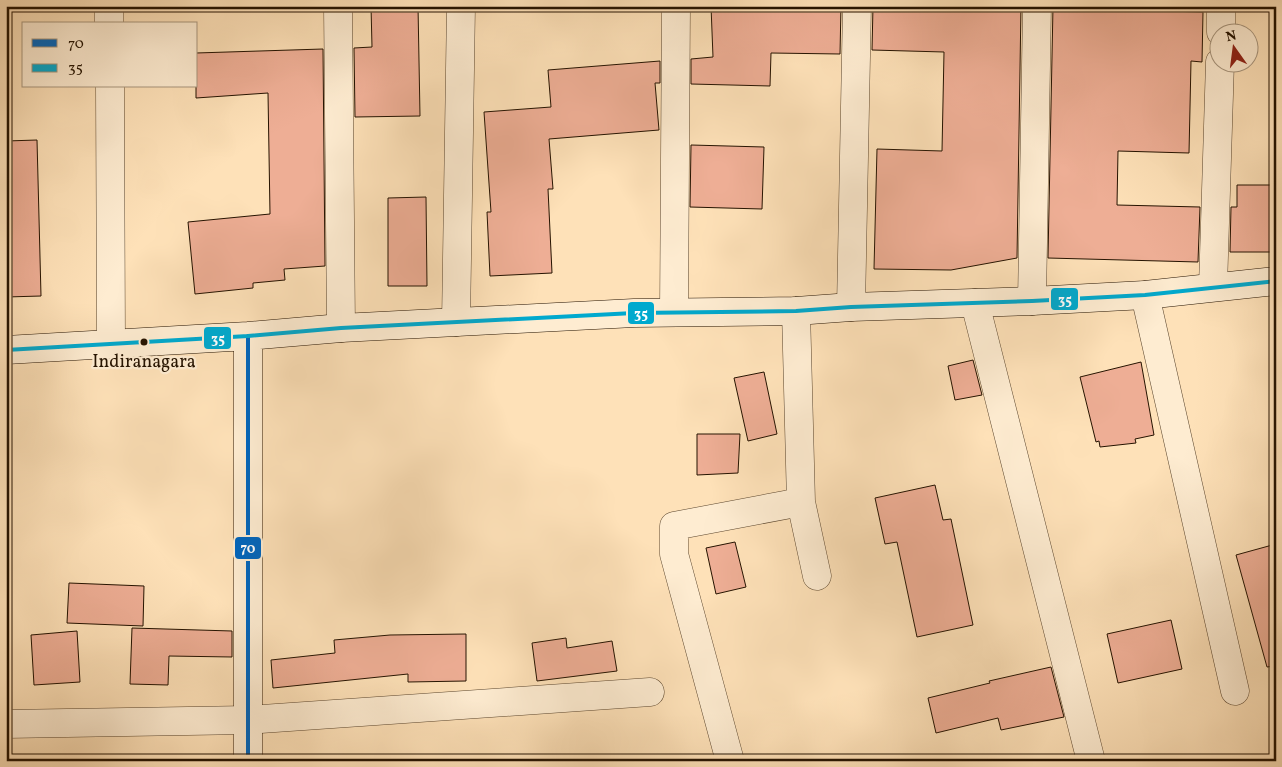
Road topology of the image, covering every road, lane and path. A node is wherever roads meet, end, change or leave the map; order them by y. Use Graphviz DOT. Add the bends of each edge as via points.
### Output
graph roads {
  1 [pos="109,6"];
  2 [pos="338,6"];
  3 [pos="461,6"];
  4 [pos="676,6"];
  5 [pos="857,6"];
  6 [pos="1037,6"];
  7 [pos="1221,6"];
  8 [pos="109,22"];
  9 [pos="1220,22"];
  10 [pos="1220,72"];
  11 [pos="110,88"];
  12 [pos="1276,281"];
  13 [pos="1213,287"];
  14 [pos="1145,295"];
  15 [pos="1032,301"];
  16 [pos="976,303"];
  17 [pos="851,307"];
  18 [pos="796,310"];
  19 [pos="674,312"];
  20 [pos="456,322"];
  21 [pos="341,328"];
  22 [pos="248,336"];
  23 [pos="112,344"];
  24 [pos="6,350"];
  25 [pos="801,502"];
  26 [pos="818,576"];
  27 [pos="1236,691"];
  28 [pos="650,692"];
  29 [pos="248,720"];
  30 [pos="6,724"];
  31 [pos="248,761"];
  32 [pos="730,761"];
  33 [pos="1091,761"];
  1 -- 8 [label="street"];
  2 -- 21 [label="street"];
  3 -- 20 [label="street"];
  4 -- 19 [label="street"];
  5 -- 17 [label="street"];
  6 -- 15 [label="street"];
  7 -- 9 [label="street"];
  10 -- 13 [label="street"];
  11 -- 23 [label="street"];
  12 -- 13 [label="street"];
  13 -- 14 [label="street"];
  14 -- 15 [label="street"];
  14 -- 27 [label="street"];
  15 -- 16 [label="street"];
  16 -- 17 [label="street"];
  16 -- 33 [label="street"];
  17 -- 18 [label="street"];
  18 -- 19 [label="street"];
  18 -- 25 [label="street"];
  19 -- 20 [label="street"];
  20 -- 21 [label="street"];
  21 -- 22 [label="street"];
  22 -- 23 [label="street"];
  22 -- 29 [label="street"];
  23 -- 24 [label="street"];
  25 -- 26 [label="street"];
  25 -- 32 [label="street" via="674,526 674,554"];
  28 -- 29 [label="street"];
  29 -- 30 [label="street"];
  29 -- 31 [label="street"];
}
